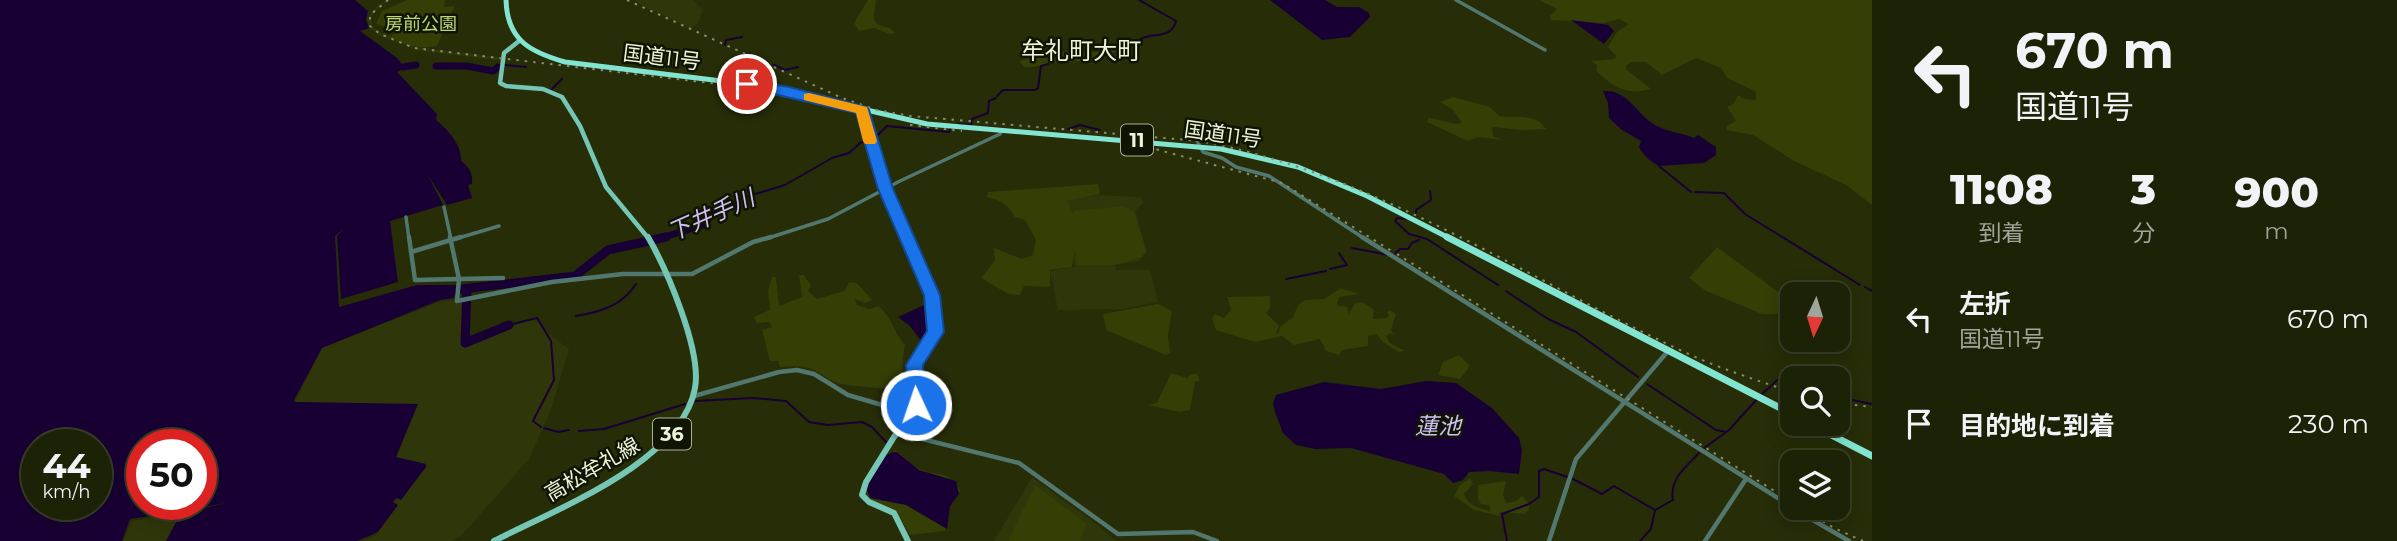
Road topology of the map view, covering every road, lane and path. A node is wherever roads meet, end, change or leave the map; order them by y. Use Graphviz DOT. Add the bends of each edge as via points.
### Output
graph roads {
  1 [pos="506,0"];
  2 [pos="1455,0"];
  3 [pos="520,41"];
  4 [pos="1545,50"];
  5 [pos="862,110"];
  6 [pos="1002,130"];
  7 [pos="1195,137"];
  8 [pos="1199,146"];
  9 [pos="885,189"];
  10 [pos="444,207"];
  11 [pos="406,217"];
  12 [pos="499,226"];
  13 [pos="451,240"];
  14 [pos="411,252"];
  15 [pos="667,275"];
  16 [pos="503,278"];
  17 [pos="459,281"];
  18 [pos="1668,351"];
  19 [pos="694,396"];
  20 [pos="1623,403"];
  21 [pos="1780,408"];
  22 [pos="914,414"];
  23 [pos="898,433"];
  24 [pos="1833,436"];
  25 [pos="1872,456"];
  26 [pos="1746,479"];
  27 [pos="1780,500"];
  28 [pos="1813,520"];
  29 [pos="494,541"];
  30 [pos="908,541"];
  31 [pos="1217,541"];
  32 [pos="1549,541"];
  33 [pos="1705,541"];
  34 [pos="1849,541"];
  1 -- 3 [label="highway" via="508,26"];
  2 -- 4 [label="street"];
  3 -- 5 [label="highway, 国道11号 / 11" via="537,53 565,62 763,86"];
  3 -- 15 [label="main road, 高松牟礼線 / 36" via="504,53 500,83 550,90 561,96 587,141 601,179 649,239"];
  5 -- 6 [label="highway, 国道11号 / 11" via="927,124"];
  5 -- 9 [label="main road"];
  6 -- 8 [label="highway, 国道11号 / 11"];
  6 -- 9 [label="street"];
  7 -- 8 [label="street"];
  8 -- 18 [label="highway, 国道11号 / 11" via="1271,159 1333,180"];
  8 -- 20 [label="street" via="1237,167 1269,176"];
  9 -- 15 [label="street" via="828,219 753,242 701,271"];
  9 -- 22 [label="main road" via="928,285 935,312 935,332 914,365"];
  10 -- 13 [label="street"];
  11 -- 14 [label="street"];
  12 -- 13 [label="street"];
  13 -- 14 [label="street"];
  13 -- 17 [label="street"];
  14 -- 17 [label="street" via="415,280"];
  15 -- 17 [label="street" via="623,274 552,282 460,299"];
  15 -- 19 [label="main road, 高松牟礼線 / 36" via="694,355"];
  16 -- 17 [label="street"];
  18 -- 20 [label="street"];
  18 -- 21 [label="highway, 国道11号 / 11"];
  19 -- 22 [label="street" via="797,370 814,374 848,395"];
  19 -- 29 [label="main road, 高松牟礼線 / 36" via="673,433 638,463"];
  20 -- 26 [label="street"];
  20 -- 32 [label="street" via="1576,459"];
  22 -- 23 [label="main road"];
  23 -- 30 [label="main road" via="862,495 894,513"];
  23 -- 31 [label="street" via="1019,463 1118,534 1131,537 1179,530"];
  24 -- 25 [label="highway"];
  26 -- 27 [label="street"];
  26 -- 33 [label="street"];
  28 -- 34 [label="street"];
}
